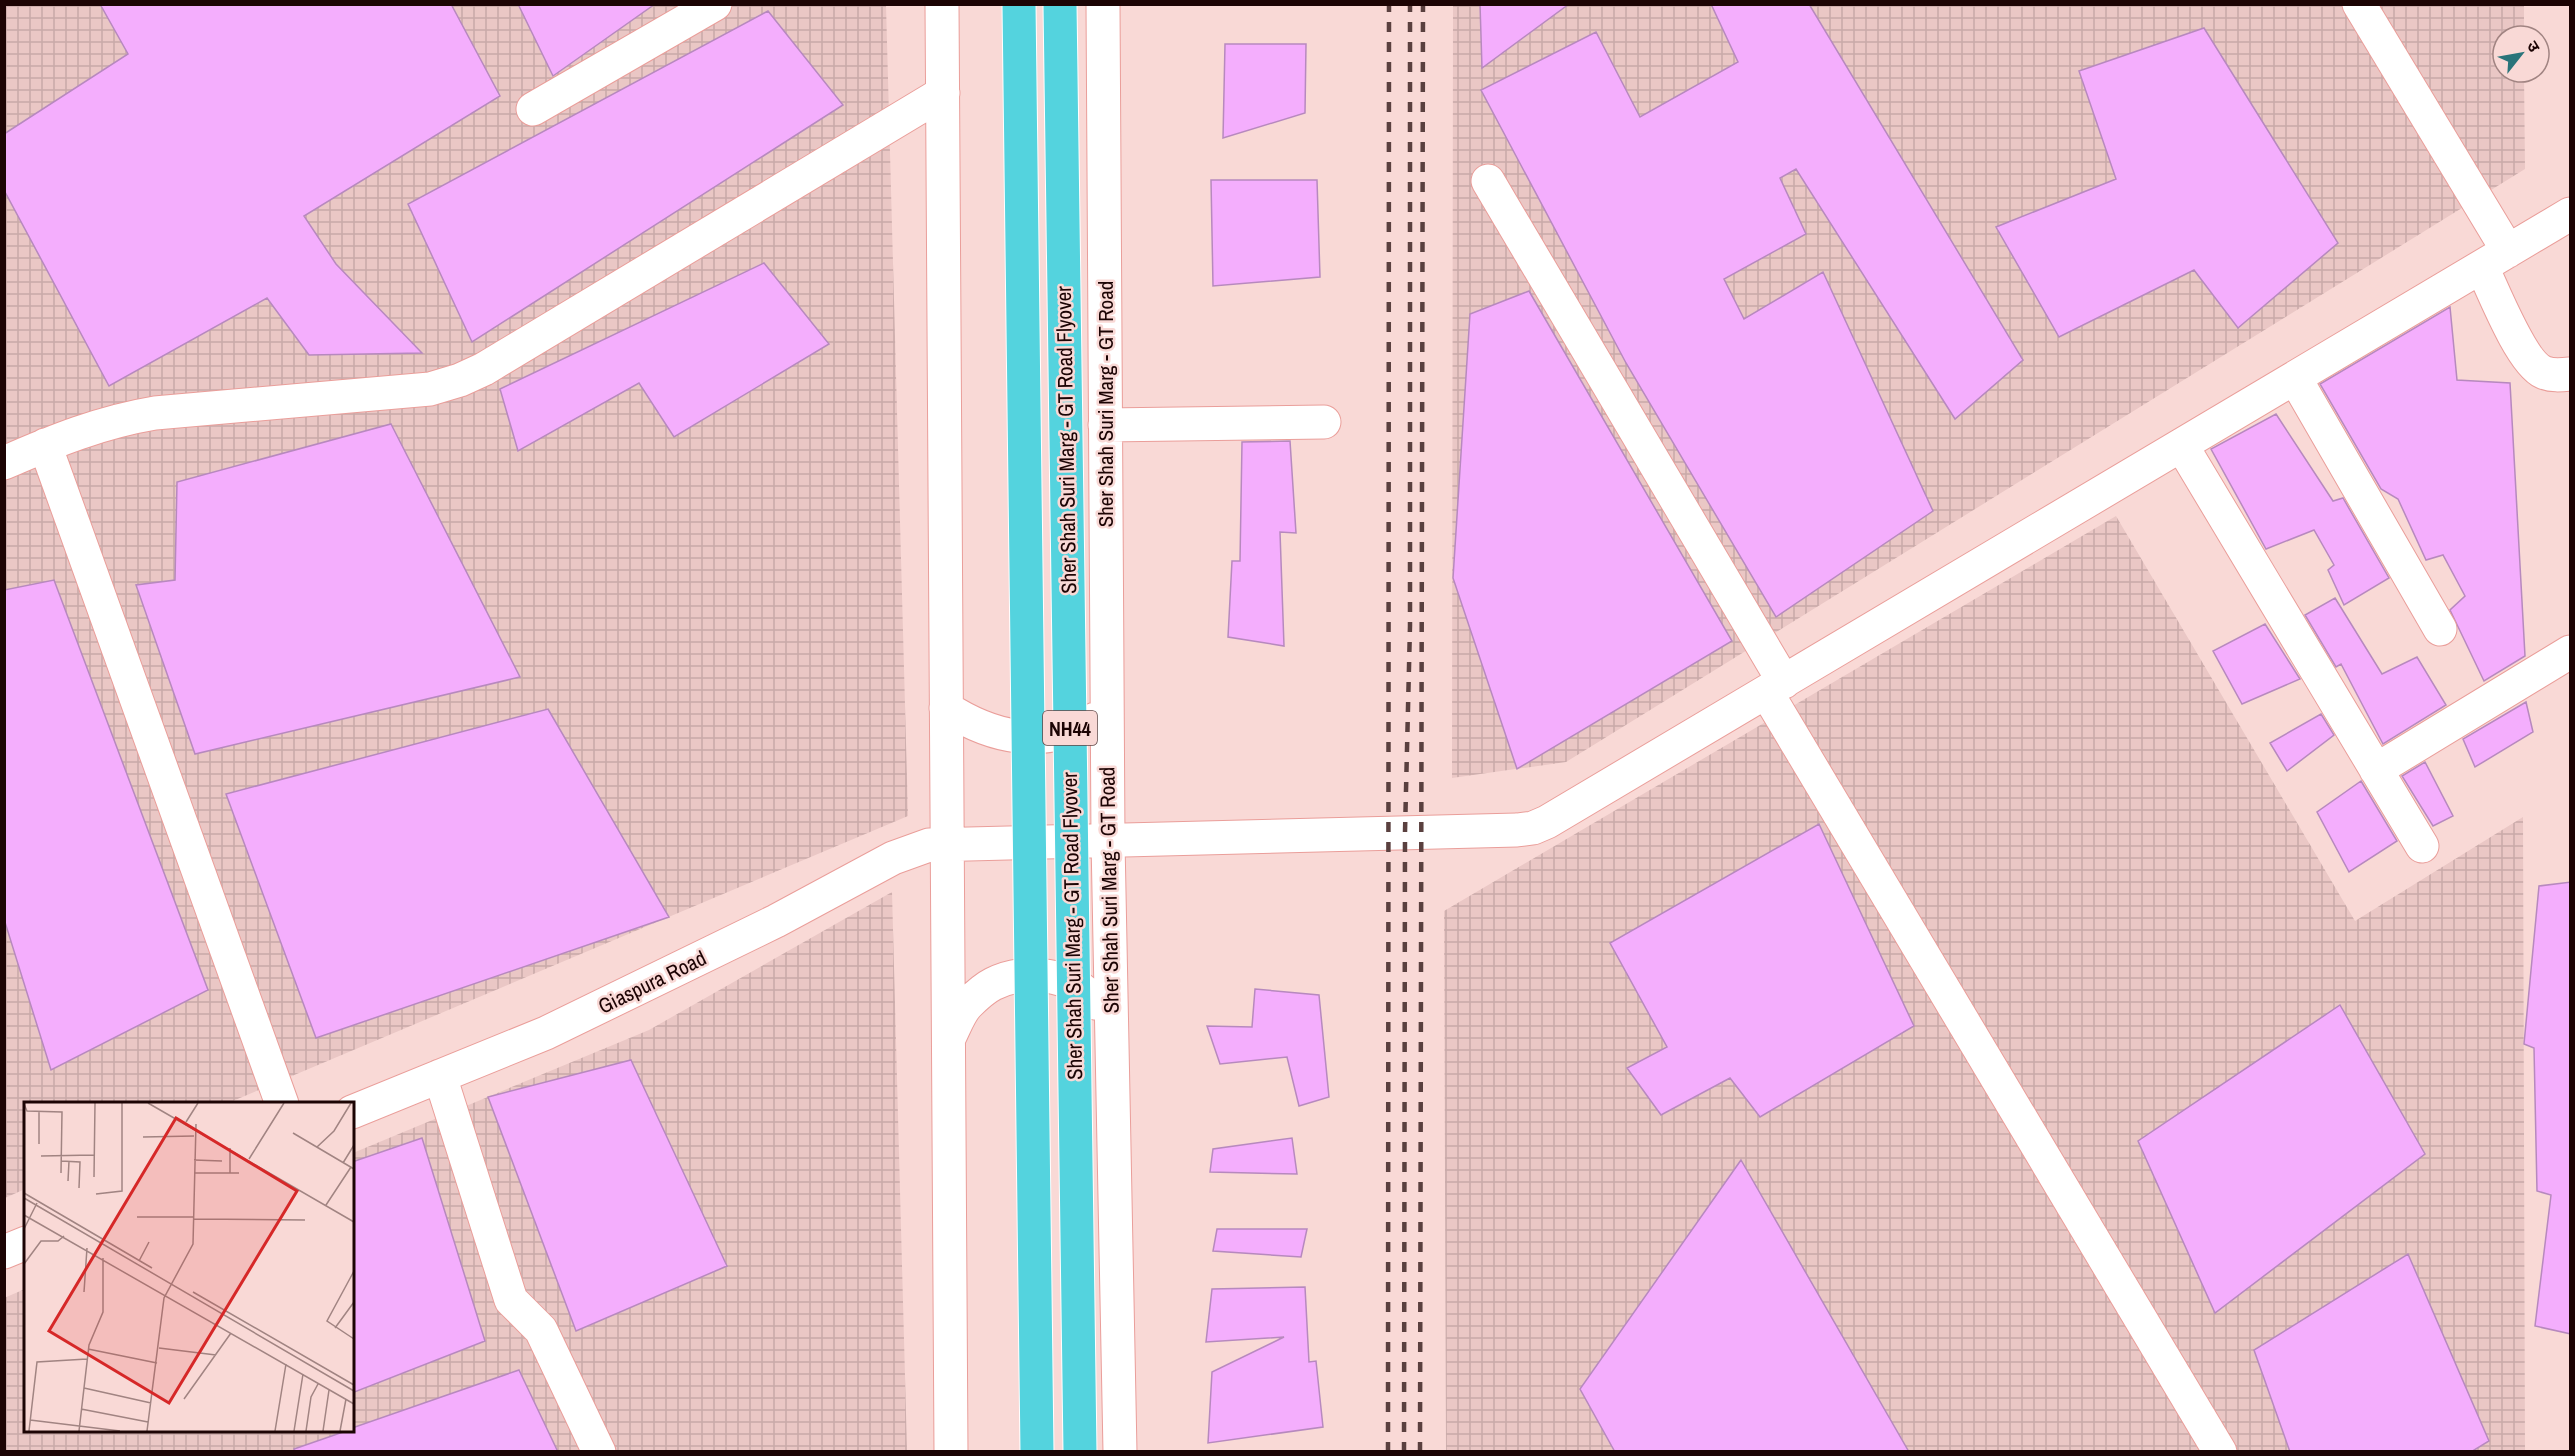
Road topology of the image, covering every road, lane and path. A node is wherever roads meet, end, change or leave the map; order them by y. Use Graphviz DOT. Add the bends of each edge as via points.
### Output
graph roads {
  1 [pos="715,4"];
  2 [pos="942,4"];
  3 [pos="1018,4"];
  4 [pos="1060,4"];
  5 [pos="1103,4"];
  6 [pos="2359,4"];
  7 [pos="943,93"];
  8 [pos="532,109"];
  9 [pos="1488,181"];
  10 [pos="2571,214"];
  11 [pos="2495,259"];
  12 [pos="2571,374"];
  13 [pos="2295,378"];
  14 [pos="1324,422"];
  15 [pos="1105,425"];
  16 [pos="45,445"];
  17 [pos="2182,446"];
  18 [pos="4,463"];
  19 [pos="2440,628"];
  20 [pos="2571,652"];
  21 [pos="1775,688"];
  22 [pos="946,708"];
  23 [pos="1107,712"];
  24 [pos="2376,770"];
  25 [pos="1107,841"];
  26 [pos="947,843"];
  27 [pos="2422,846"];
  28 [pos="1111,1024"];
  29 [pos="950,1036"];
  30 [pos="441,1076"];
  31 [pos="281,1102"];
  32 [pos="354,1111"];
  33 [pos="24,1245"];
  34 [pos="4,1252"];
  35 [pos="599,1452"];
  36 [pos="951,1452"];
  37 [pos="1037,1452"];
  38 [pos="1080,1452"];
  39 [pos="1120,1452"];
  40 [pos="2220,1452"];
  1 -- 8 [label="street"];
  2 -- 7 [label="street"];
  3 -- 37 [label="highway, Sher Shah Suri Marg - GT Road Flyover / NH44, bridge"];
  4 -- 38 [label="highway, Sher Shah Suri Marg - GT Road Flyover / NH44, bridge"];
  5 -- 15 [label="street, Sher Shah Suri Marg - GT Road"];
  6 -- 11 [label="street"];
  7 -- 16 [label="street" via="460,380 430,389 155,413 98,425"];
  7 -- 22 [label="street"];
  9 -- 21 [label="street"];
  10 -- 11 [label="street, Giaspura Road"];
  11 -- 12 [label="street" via="2520,346 2531,363 2548,374"];
  11 -- 13 [label="street, Giaspura Road"];
  13 -- 17 [label="street, Giaspura Road"];
  13 -- 19 [label="street"];
  14 -- 15 [label="street"];
  15 -- 23 [label="street, Sher Shah Suri Marg - GT Road"];
  16 -- 18 [label="street"];
  16 -- 31 [label="street"];
  17 -- 21 [label="street, Giaspura Road"];
  17 -- 24 [label="street"];
  20 -- 24 [label="street"];
  21 -- 25 [label="street, Giaspura Road" via="1533,828"];
  21 -- 40 [label="street"];
  22 -- 23 [label="street" via="997,733 1026,737 1054,735"];
  22 -- 26 [label="street"];
  23 -- 25 [label="street, Sher Shah Suri Marg - GT Road"];
  24 -- 27 [label="street"];
  25 -- 26 [label="street, Giaspura Road"];
  25 -- 28 [label="street, Sher Shah Suri Marg - GT Road"];
  26 -- 29 [label="street"];
  26 -- 30 [label="street, Giaspura Road" via="912,849 776,921 546,1033"];
  28 -- 29 [label="street" via="1090,996 1060,978 1026,974 992,984 966,1006"];
  28 -- 39 [label="street, Sher Shah Suri Marg - GT Road"];
  29 -- 36 [label="street"];
  30 -- 32 [label="street, Giaspura Road"];
  30 -- 35 [label="street" via="511,1300 541,1330"];
  33 -- 34 [label="street"];
}
